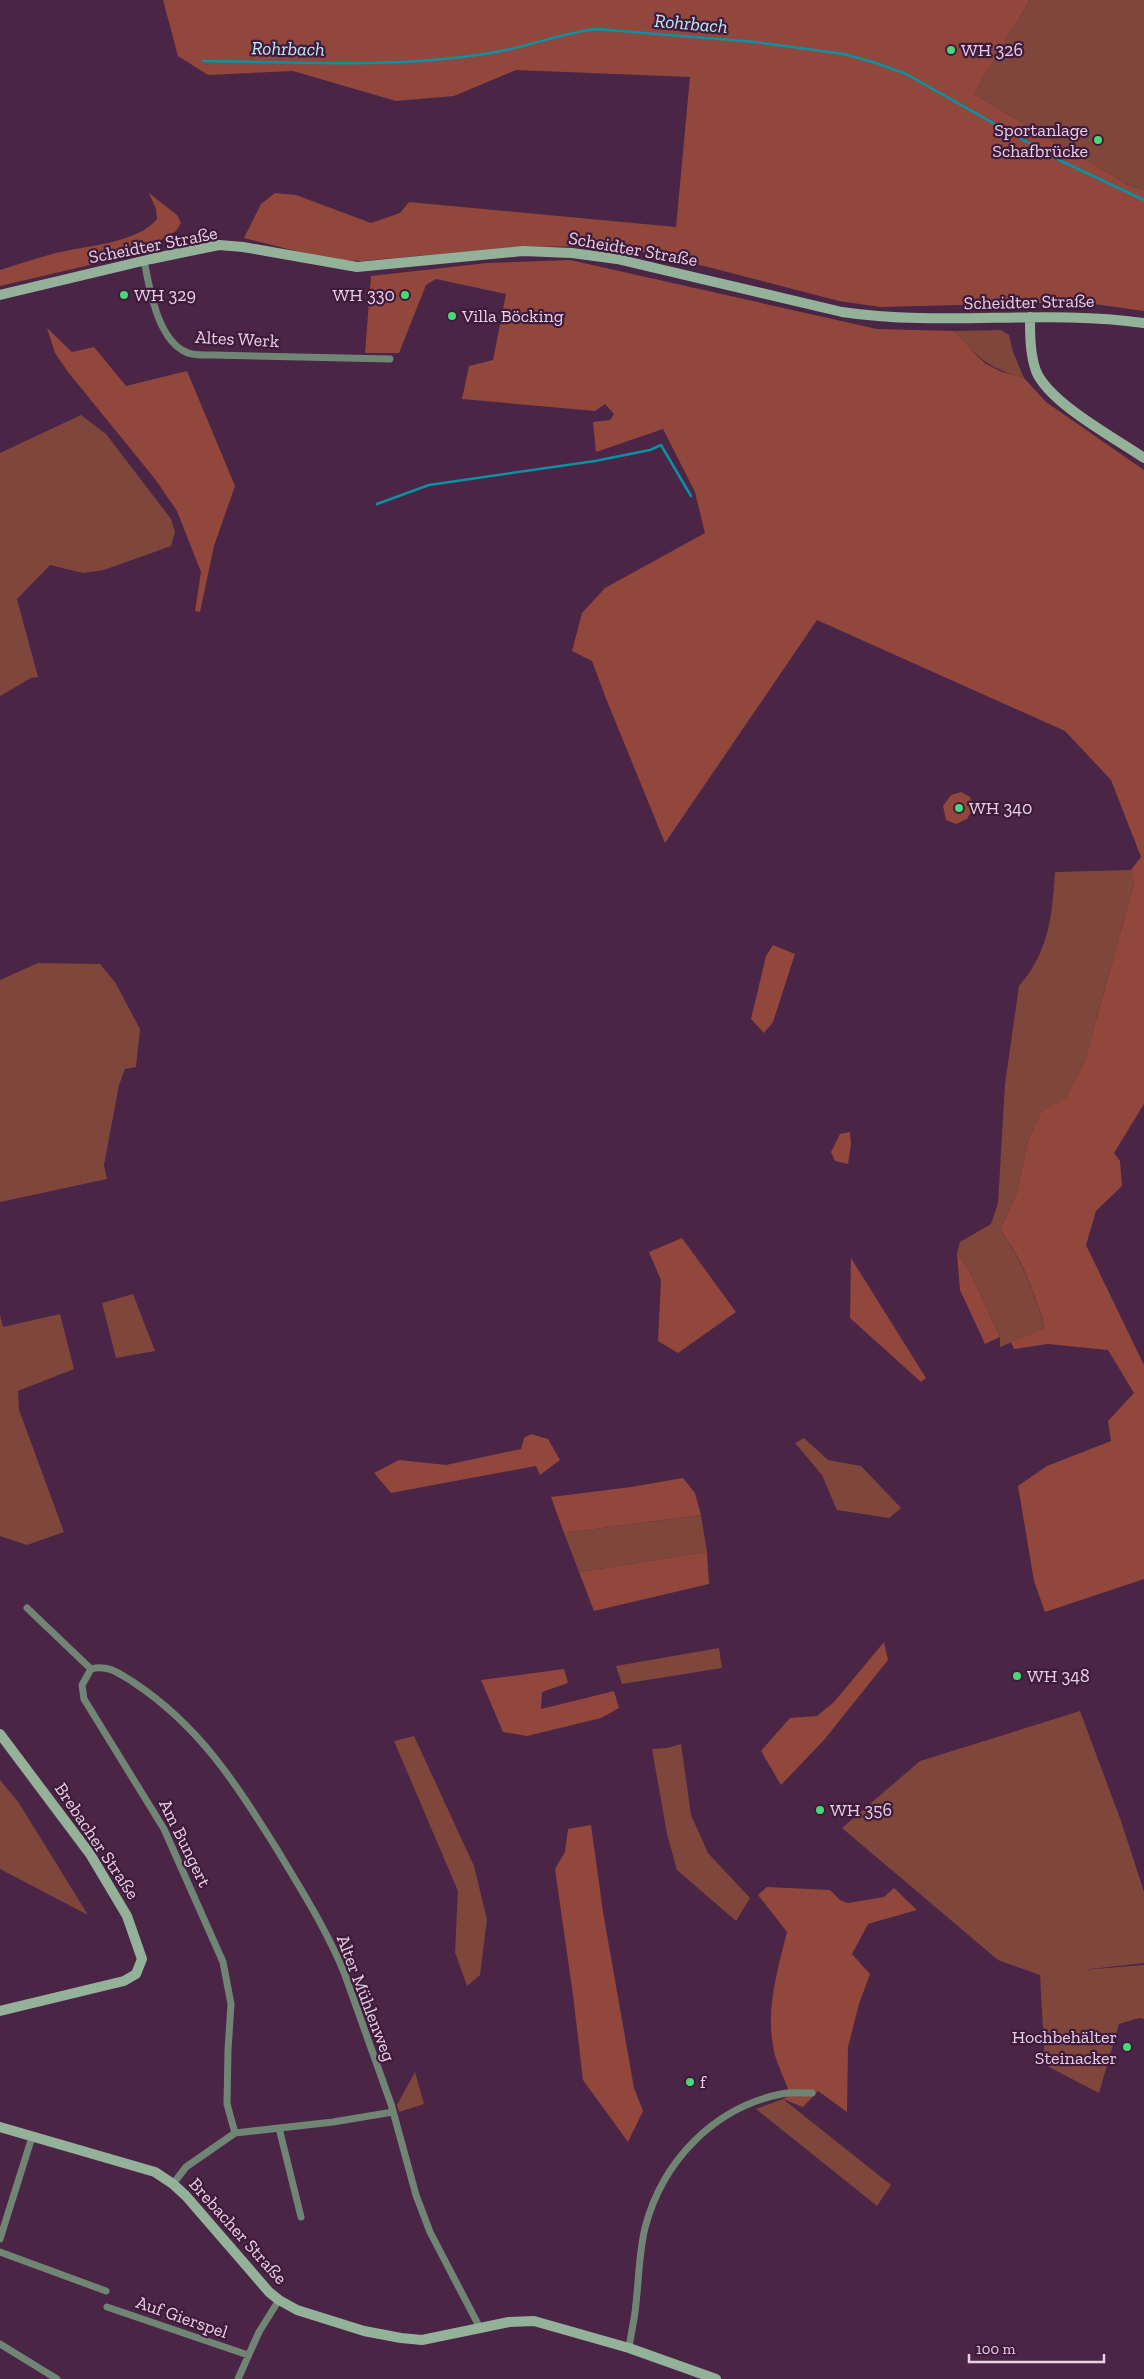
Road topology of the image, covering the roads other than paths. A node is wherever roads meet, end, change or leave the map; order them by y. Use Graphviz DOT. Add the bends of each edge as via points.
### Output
graph roads {
  1 [pos="144,260"];
  2 [pos="0,294"];
  3 [pos="1030,317"];
  4 [pos="1144,323"];
  5 [pos="390,360"];
  6 [pos="1144,458"];
  7 [pos="27,1608"];
  8 [pos="92,1669"];
  9 [pos="0,1734"];
  10 [pos="0,2011"];
  11 [pos="812,2092"];
  12 [pos="393,2112"];
  13 [pos="0,2127"];
  14 [pos="279,2128"];
  15 [pos="235,2133"];
  16 [pos="32,2137"];
  17 [pos="173,2184"];
  18 [pos="301,2217"];
  19 [pos="0,2239"];
  20 [pos="0,2252"];
  21 [pos="106,2291"];
  22 [pos="279,2300"];
  23 [pos="107,2307"];
  24 [pos="480,2328"];
  25 [pos="0,2344"];
  26 [pos="629,2348"];
  27 [pos="248,2356"];
  28 [pos="57,2379"];
  29 [pos="238,2379"];
  30 [pos="716,2379"];
  1 -- 2 [label="street, Scheidter Straße"];
  1 -- 3 [label="street, Scheidter Straße" via="220,245 357,267 523,251 572,253 663,269 842,312 941,320"];
  1 -- 5 [label="street, Altes Werk" via="156,310 168,334 183,351 206,355"];
  3 -- 4 [label="street, Scheidter Straße" via="1084,316"];
  3 -- 6 [label="street" via="1031,351 1044,384 1092,423"];
  7 -- 8 [label="street"];
  8 -- 12 [label="street, Alter Mühlenweg" via="103,1666 119,1674 176,1715 209,1748 246,1801 304,1893 337,1956"];
  8 -- 15 [label="street, Am Bungert" via="82,1685 84,1699 164,1829 223,1962 232,2004 227,2104"];
  9 -- 10 [label="street, Brebacher Straße" via="90,1854 127,1916 142,1963 136,1974 124,1981"];
  11 -- 26 [label="street" via="782,2093 721,2118 698,2136 676,2161 657,2194 645,2230"];
  12 -- 14 [label="street"];
  12 -- 24 [label="street, Alter Mühlenweg" via="416,2195 437,2250"];
  13 -- 16 [label="street, Brebacher Straße"];
  14 -- 15 [label="street"];
  14 -- 18 [label="street"];
  15 -- 17 [label="street" via="186,2167"];
  16 -- 17 [label="street, Brebacher Straße" via="154,2172"];
  16 -- 19 [label="street"];
  17 -- 22 [label="street, Brebacher Straße"];
  20 -- 21 [label="street"];
  22 -- 24 [label="street, Brebacher Straße" via="297,2310 345,2325 412,2340"];
  22 -- 27 [label="street"];
  23 -- 27 [label="street, Auf Gierspel"];
  24 -- 26 [label="street, Brebacher Straße" via="534,2321"];
  25 -- 28 [label="street"];
  26 -- 30 [label="street, Brebacher Straße"];
  27 -- 29 [label="street"];
}
